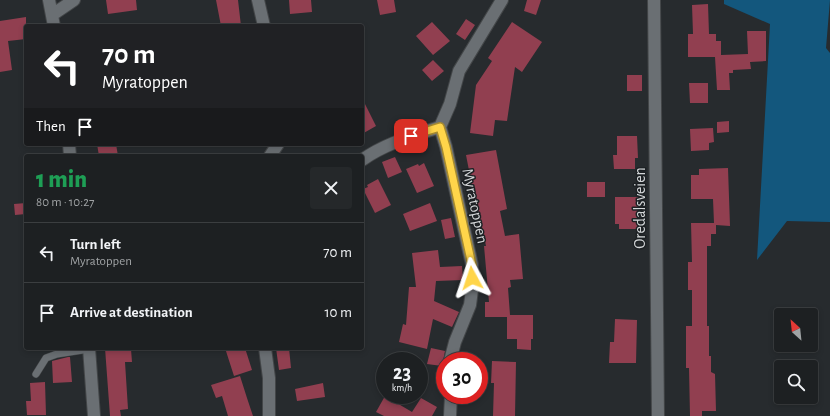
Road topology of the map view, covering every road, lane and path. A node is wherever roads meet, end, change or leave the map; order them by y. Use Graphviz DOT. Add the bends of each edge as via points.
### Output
graph roads {
  1 [pos="49,0"];
  2 [pos="74,0"];
  3 [pos="258,0"];
  4 [pos="502,0"];
  5 [pos="654,0"];
  6 [pos="53,20"];
  7 [pos="264,24"];
  8 [pos="440,127"];
  9 [pos="364,158"];
  10 [pos="78,350"];
  11 [pos="89,350"];
  12 [pos="265,350"];
  13 [pos="452,352"];
  14 [pos="36,374"];
  15 [pos="451,404"];
  16 [pos="94,416"];
  17 [pos="269,416"];
  18 [pos="450,416"];
  19 [pos="658,416"];
  1 -- 6 [label="street"];
  2 -- 6 [label="street"];
  3 -- 7 [label="street"];
  4 -- 8 [label="street" via="459,71 450,104"];
  5 -- 19 [label="street, Oredalsveien"];
  8 -- 9 [label="street" via="396,141 375,150"];
  8 -- 13 [label="street, Myratoppen" via="472,265 470,305"];
  10 -- 14 [label="lane" via="46,358"];
  11 -- 16 [label="street"];
  12 -- 17 [label="street" via="269,378"];
  15 -- 18 [label="street"];
}
